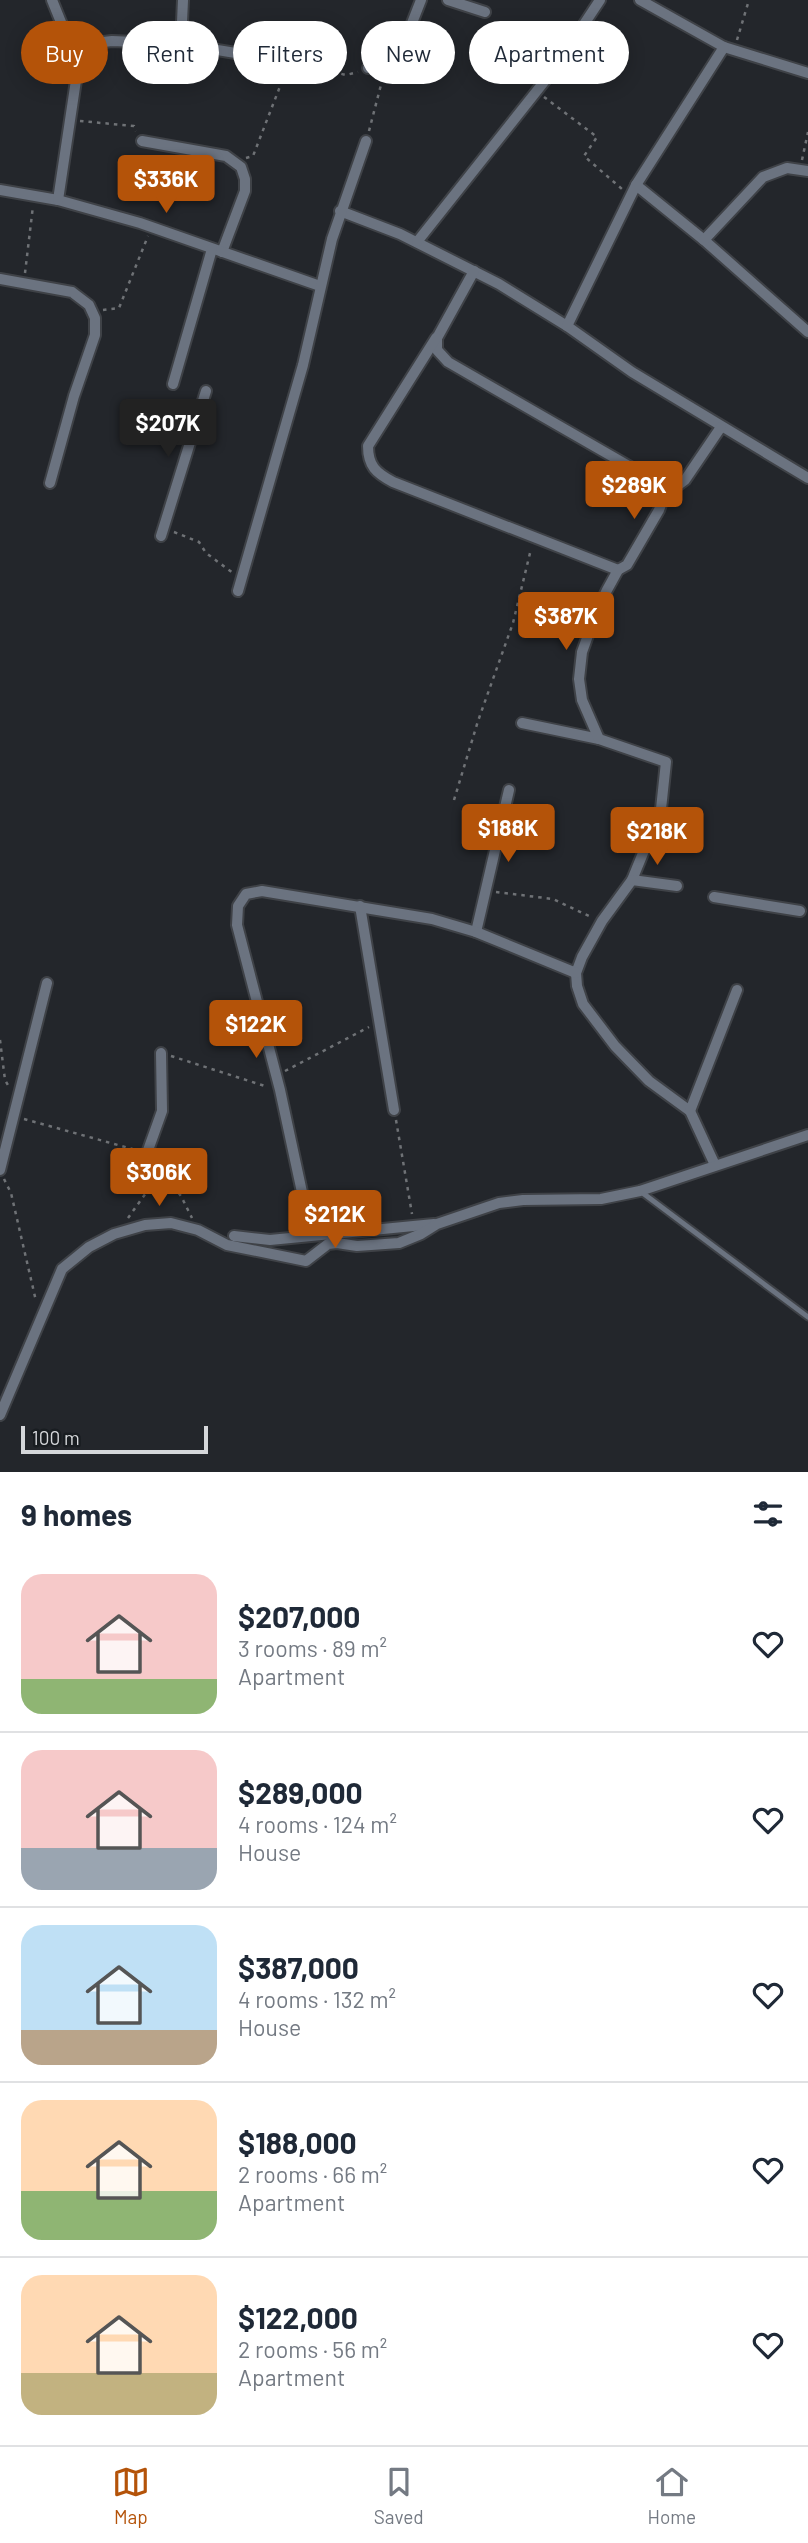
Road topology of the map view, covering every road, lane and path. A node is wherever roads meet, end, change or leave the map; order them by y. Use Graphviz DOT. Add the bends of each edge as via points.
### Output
graph roads {
  1 [pos="52,0"];
  2 [pos="183,0"];
  3 [pos="421,0"];
  4 [pos="448,0"];
  5 [pos="600,0"];
  6 [pos="640,0"];
  7 [pos="749,0"];
  8 [pos="485,12"];
  9 [pos="61,21"];
  10 [pos="182,21"];
  11 [pos="413,21"];
  12 [pos="729,48"];
  13 [pos="808,73"];
  14 [pos="75,84"];
  15 [pos="281,84"];
  16 [pos="382,84"];
  17 [pos="536,91"];
  18 [pos="70,120"];
  19 [pos="808,132"];
  20 [pos="142,141"];
  21 [pos="366,141"];
  22 [pos="236,162"];
  23 [pos="804,171"];
  24 [pos="636,185"];
  25 [pos="0,190"];
  26 [pos="35,195"];
  27 [pos="630,196"];
  28 [pos="58,200"];
  29 [pos="340,211"];
  30 [pos="152,226"];
  31 [pos="704,240"];
  32 [pos="417,242"];
  33 [pos="217,251"];
  34 [pos="474,271"];
  35 [pos="0,279"];
  36 [pos="24,283"];
  37 [pos="320,286"];
  38 [pos="93,311"];
  39 [pos="566,326"];
  40 [pos="808,332"];
  41 [pos="437,338"];
  42 [pos="173,384"];
  43 [pos="206,391"];
  44 [pos="721,426"];
  45 [pos="808,478"];
  46 [pos="50,483"];
  47 [pos="667,488"];
  48 [pos="162,532"];
  49 [pos="534,536"];
  50 [pos="618,570"];
  51 [pos="241,579"];
  52 [pos="238,591"];
  53 [pos="522,723"];
  54 [pos="599,739"];
  55 [pos="509,790"];
  56 [pos="454,800"];
  57 [pos="632,880"];
  58 [pos="677,886"];
  59 [pos="485,891"];
  60 [pos="714,897"];
  61 [pos="360,906"];
  62 [pos="800,911"];
  63 [pos="601,922"];
  64 [pos="476,932"];
  65 [pos="576,973"];
  66 [pos="47,983"];
  67 [pos="737,990"];
  68 [pos="379,1022"];
  69 [pos="0,1040"];
  70 [pos="161,1053"];
  71 [pos="276,1076"];
  72 [pos="280,1090"];
  73 [pos="17,1103"];
  74 [pos="394,1110"];
  75 [pos="690,1111"];
  76 [pos="14,1116"];
  77 [pos="808,1135"];
  78 [pos="151,1157"];
  79 [pos="715,1165"];
  80 [pos="1,1170"];
  81 [pos="640,1191"];
  82 [pos="127,1218"];
  83 [pos="437,1224"];
  84 [pos="414,1225"];
  85 [pos="198,1230"];
  86 [pos="311,1234"];
  87 [pos="233,1236"];
  88 [pos="338,1239"];
  89 [pos="808,1317"];
  90 [pos="40,1318"];
  91 [pos="0,1415"];
  1 -- 9 [label="street"];
  2 -- 10 [label="street"];
  3 -- 11 [label="street"];
  4 -- 8 [label="street"];
  5 -- 17 [label="street"];
  6 -- 12 [label="street"];
  7 -- 12 [label="path"];
  12 -- 13 [label="street"];
  12 -- 24 [label="street"];
  14 -- 18 [label="street"];
  15 -- 22 [label="path" via="253,156"];
  16 -- 21 [label="path"];
  17 -- 27 [label="path" via="597,137 584,156"];
  17 -- 32 [label="street"];
  18 -- 20 [label="path" via="134,126"];
  18 -- 28 [label="street"];
  19 -- 23 [label="path"];
  20 -- 22 [label="street"];
  21 -- 29 [label="street"];
  22 -- 33 [label="street" via="246,185"];
  23 -- 31 [label="street" via="787,167 763,177"];
  24 -- 27 [label="street"];
  24 -- 31 [label="street"];
  25 -- 26 [label="street"];
  26 -- 28 [label="street"];
  26 -- 36 [label="path"];
  27 -- 39 [label="street"];
  28 -- 30 [label="street"];
  29 -- 32 [label="street"];
  29 -- 37 [label="street"];
  30 -- 33 [label="street"];
  30 -- 38 [label="path" via="120,308"];
  31 -- 40 [label="street"];
  32 -- 34 [label="street"];
  33 -- 37 [label="street"];
  33 -- 42 [label="street"];
  34 -- 39 [label="street"];
  34 -- 41 [label="street"];
  35 -- 36 [label="street"];
  36 -- 38 [label="street" via="72,292"];
  37 -- 51 [label="street" via="303,365"];
  38 -- 46 [label="street" via="95,335"];
  39 -- 44 [label="street"];
  41 -- 47 [label="street" via="437,350 447,362"];
  41 -- 49 [label="street" via="368,446 372,467 393,482"];
  43 -- 48 [label="street"];
  44 -- 45 [label="street"];
  44 -- 47 [label="street" via="685,480"];
  47 -- 50 [label="street" via="627,565"];
  48 -- 51 [label="path" via="199,542 206,553"];
  49 -- 50 [label="street"];
  49 -- 56 [label="path" via="513,623"];
  50 -- 54 [label="street" via="596,613 580,665 582,699"];
  51 -- 52 [label="street"];
  53 -- 54 [label="street"];
  54 -- 57 [label="street" via="666,762 661,808"];
  55 -- 59 [label="street"];
  57 -- 58 [label="street"];
  57 -- 63 [label="street"];
  59 -- 63 [label="path" via="553,899"];
  59 -- 64 [label="street"];
  60 -- 62 [label="street"];
  61 -- 64 [label="street"];
  61 -- 68 [label="street"];
  61 -- 71 [label="street" via="262,891 246,894 238,906 237,925"];
  63 -- 65 [label="street"];
  64 -- 65 [label="street"];
  65 -- 75 [label="street" via="583,1004 615,1046 649,1081"];
  66 -- 73 [label="street"];
  67 -- 75 [label="street"];
  68 -- 71 [label="path"];
  68 -- 74 [label="street"];
  69 -- 73 [label="path" via="5,1080"];
  70 -- 72 [label="path"];
  70 -- 78 [label="street" via="162,1111"];
  71 -- 72 [label="street"];
  72 -- 86 [label="street"];
  73 -- 76 [label="street"];
  74 -- 84 [label="path"];
  75 -- 79 [label="street"];
  76 -- 78 [label="path"];
  76 -- 80 [label="street"];
  77 -- 79 [label="street"];
  78 -- 82 [label="path" via="150,1186"];
  78 -- 85 [label="path" via="181,1196"];
  79 -- 81 [label="street"];
  80 -- 90 [label="path" via="11,1193"];
  81 -- 83 [label="street" via="601,1199 499,1203"];
  81 -- 89 [label="lane"];
  83 -- 84 [label="street"];
  83 -- 88 [label="street" via="399,1243 357,1246"];
  84 -- 88 [label="street"];
  85 -- 88 [label="street" via="227,1245 306,1261"];
  85 -- 90 [label="street" via="172,1223 145,1225 89,1247 62,1269"];
  86 -- 87 [label="street" via="270,1240"];
  86 -- 88 [label="street"];
  90 -- 91 [label="street"];
}
